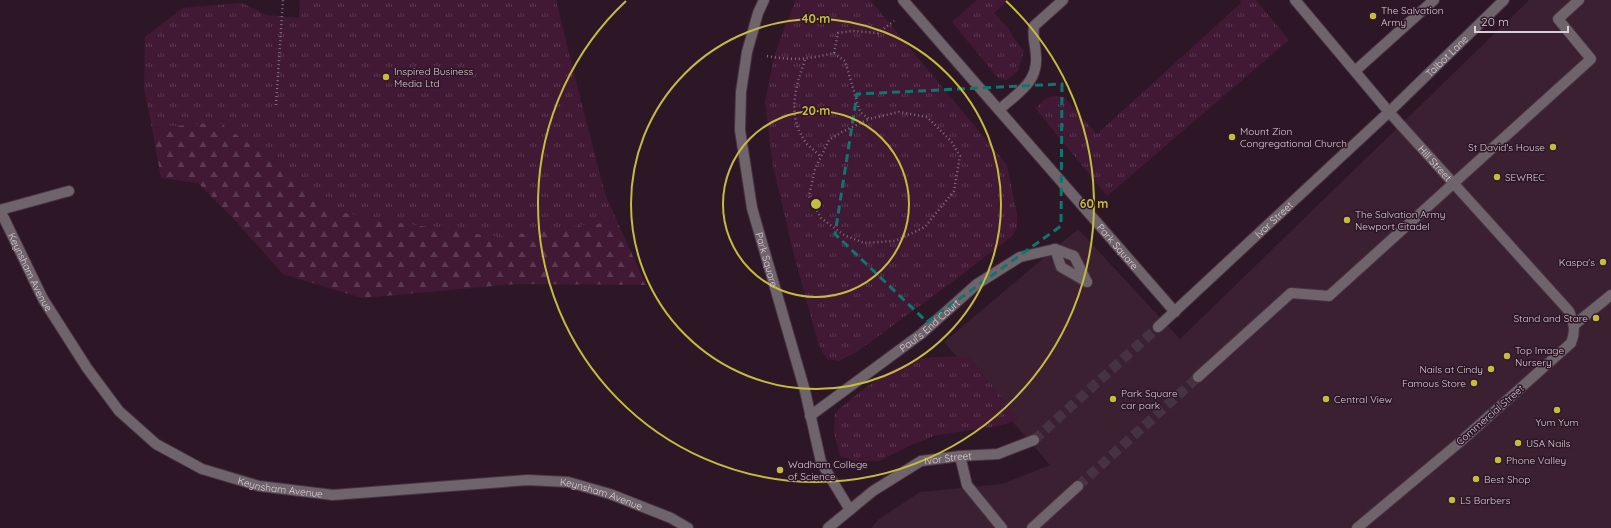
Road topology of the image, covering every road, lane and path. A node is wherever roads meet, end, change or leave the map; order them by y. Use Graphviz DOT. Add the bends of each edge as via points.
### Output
graph roads {
  1 [pos="283,0"];
  2 [pos="764,0"];
  3 [pos="903,0"];
  4 [pos="1063,0"];
  5 [pos="1295,0"];
  6 [pos="1434,0"];
  7 [pos="1504,0"];
  8 [pos="1580,0"];
  9 [pos="910,8"];
  10 [pos="747,52"];
  11 [pos="834,53"];
  12 [pos="805,59"];
  13 [pos="1355,71"];
  14 [pos="276,105"];
  15 [pos="999,110"];
  16 [pos="1389,112"];
  17 [pos="869,119"];
  18 [pos="821,156"];
  19 [pos="1454,182"];
  20 [pos="70,191"];
  21 [pos="0,210"];
  22 [pos="1054,249"];
  23 [pos="1611,295"];
  24 [pos="1175,312"];
  25 [pos="1574,325"];
  26 [pos="1158,327"];
  27 [pos="1198,377"];
  28 [pos="810,416"];
  29 [pos="1034,440"];
  30 [pos="960,456"];
  31 [pos="1078,486"];
  32 [pos="850,510"];
  33 [pos="688,528"];
  34 [pos="828,528"];
  35 [pos="1002,528"];
  36 [pos="1032,528"];
  37 [pos="1357,528"];
  1 -- 14 [label="path"];
  2 -- 10 [label="street, Park Square"];
  3 -- 9 [label="street, Park Square"];
  4 -- 15 [label="street" via="1034,26 1034,76"];
  5 -- 13 [label="street, Hill Street"];
  6 -- 13 [label="street"];
  7 -- 16 [label="street, Talbot Lane"];
  8 -- 19 [label="street" via="1558,19 1591,59"];
  9 -- 11 [label="path" via="878,33 838,33"];
  9 -- 15 [label="street, Park Square"];
  10 -- 12 [label="path" via="781,59"];
  10 -- 28 [label="street, Park Square" via="741,92 740,130 752,208"];
  11 -- 12 [label="path"];
  11 -- 17 [label="path" via="845,61 860,112"];
  12 -- 18 [label="path" via="795,91 795,122 807,144"];
  13 -- 16 [label="street, Hill Street"];
  15 -- 24 [label="street, Park Square"];
  16 -- 19 [label="street, Hill Street"];
  16 -- 24 [label="street, Ivor Street"];
  17 -- 18 [label="path" via="829,140"];
  17 -- 18 [label="path" via="899,112 927,117 951,140 960,156 954,191 925,227 895,241 864,243 844,236 821,218 809,196 815,169"];
  19 -- 25 [label="street, Hill Street" via="1569,311"];
  19 -- 27 [label="street" via="1329,296 1291,293"];
  20 -- 21 [label="street, Keynsham Avenue"];
  21 -- 33 [label="street, Keynsham Avenue" via="43,299 87,368 119,411 156,444 202,469 259,486 333,495 528,480 568,482 610,494 671,518"];
  22 -- 22 [label="street" via="1061,267 1087,282 1074,256"];
  22 -- 28 [label="street, Paul's End Court" via="1020,257 977,284 921,334"];
  23 -- 25 [label="street"];
  24 -- 26 [label="street, Ivor Street"];
  25 -- 37 [label="street, Commercial Street" via="1571,343 1460,442"];
  28 -- 32 [label="street, Park Square" via="821,462"];
  29 -- 30 [label="street, Ivor Street" via="998,454"];
  30 -- 32 [label="street, Ivor Street" via="921,462 873,491"];
  30 -- 35 [label="street" via="966,485"];
  31 -- 36 [label="street"];
  32 -- 34 [label="street, Ivor Street"];
}
